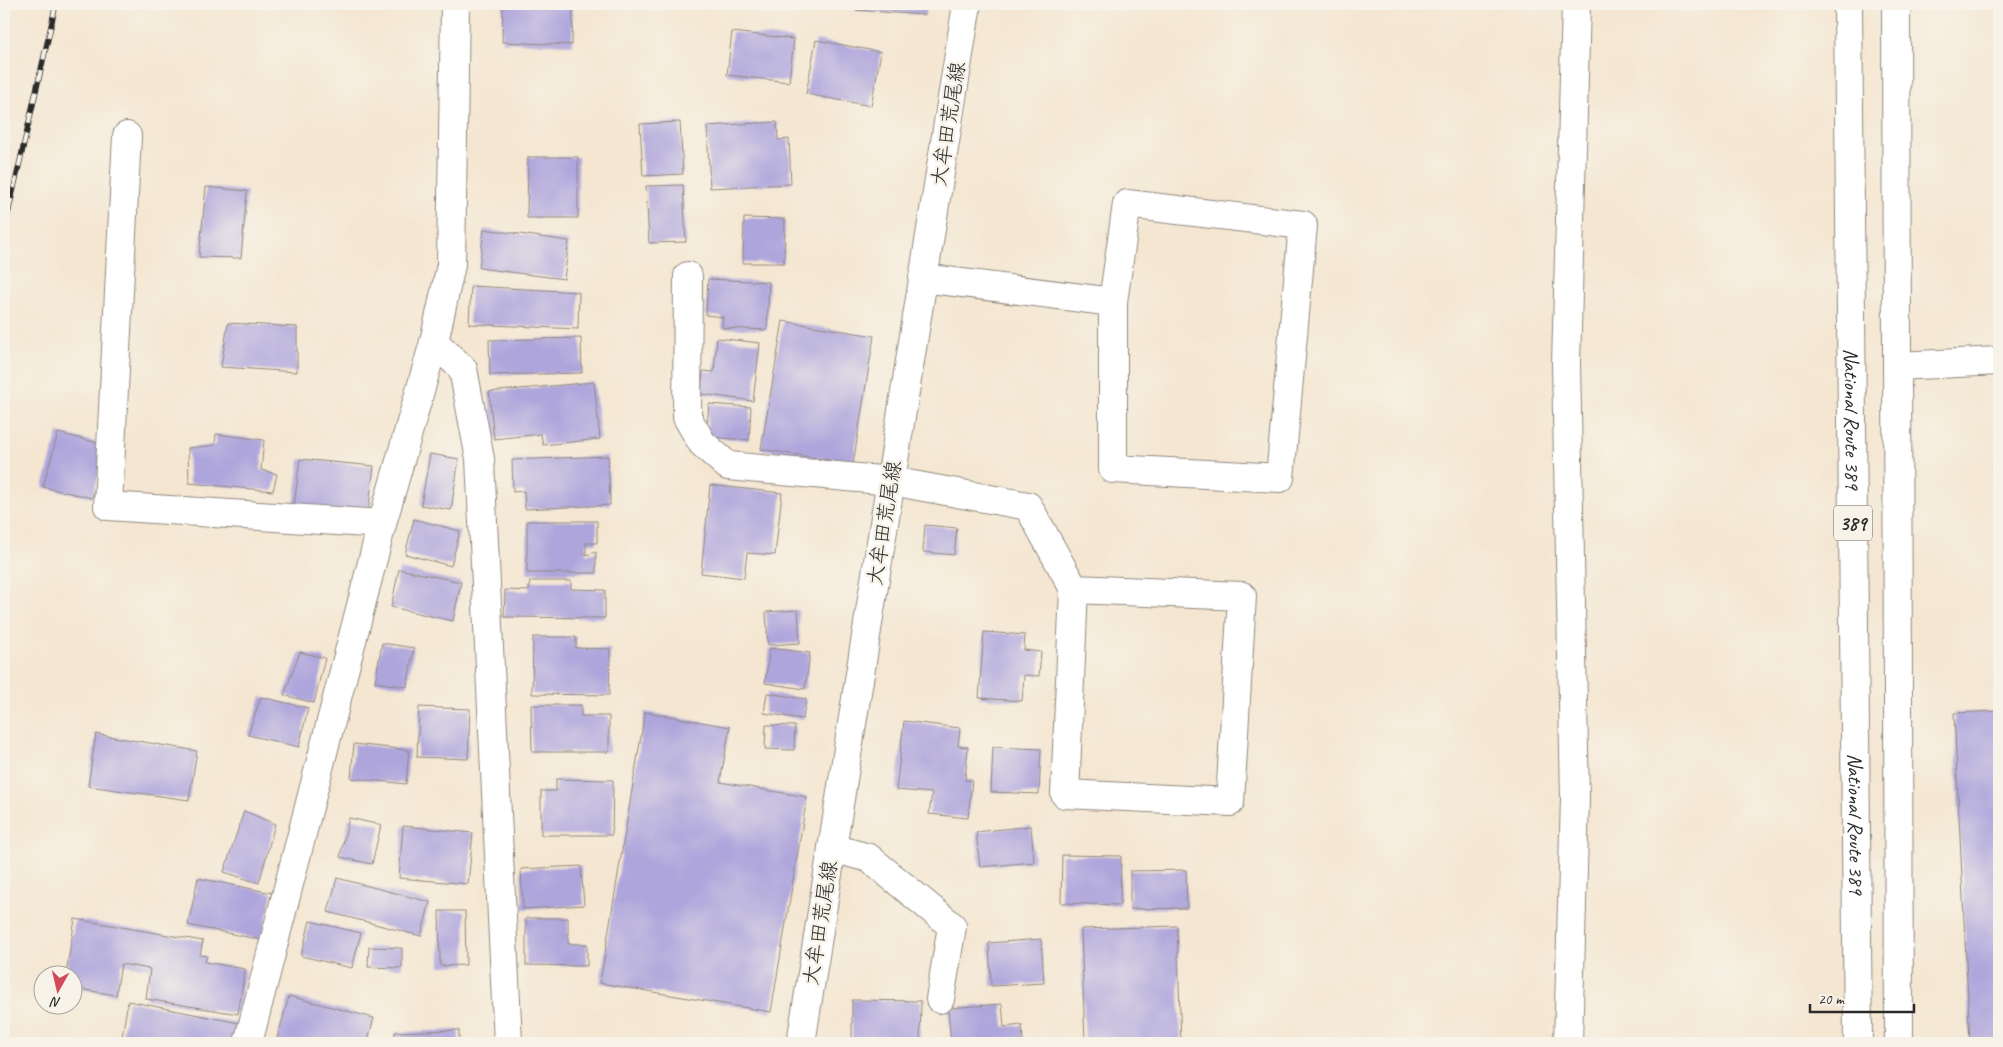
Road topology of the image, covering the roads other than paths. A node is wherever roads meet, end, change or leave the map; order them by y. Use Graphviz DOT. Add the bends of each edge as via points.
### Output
graph roads {
  1 [pos="455,4"];
  2 [pos="967,4"];
  3 [pos="1576,4"];
  4 [pos="1848,4"];
  5 [pos="1896,4"];
  6 [pos="127,136"];
  7 [pos="688,276"];
  8 [pos="923,278"];
  9 [pos="1113,302"];
  10 [pos="434,342"];
  11 [pos="1999,361"];
  12 [pos="1897,366"];
  13 [pos="890,480"];
  14 [pos="382,524"];
  15 [pos="1074,588"];
  16 [pos="832,848"];
  17 [pos="940,999"];
  18 [pos="248,1043"];
  19 [pos="508,1043"];
  20 [pos="801,1043"];
  21 [pos="1568,1043"];
  22 [pos="1858,1043"];
  23 [pos="1899,1043"];
  1 -- 10 [label="main road" via="451,266"];
  2 -- 8 [label="main road, 大牟田荒尾線"];
  3 -- 21 [label="main road" via="1566,364 1575,798"];
  4 -- 22 [label="main road, National Route 389 / 389"];
  5 -- 12 [label="main road, National Route 389 / 389"];
  6 -- 14 [label="main road" via="108,506"];
  7 -- 13 [label="main road" via="687,417 702,443 728,466"];
  8 -- 9 [label="main road"];
  8 -- 13 [label="main road, 大牟田荒尾線"];
  9 -- 9 [label="main road" via="1127,204 1303,225 1280,478 1113,469"];
  10 -- 14 [label="main road"];
  10 -- 19 [label="main road" via="463,368 480,459"];
  11 -- 12 [label="main road"];
  12 -- 23 [label="main road, National Route 389 / 389"];
  13 -- 15 [label="main road" via="1028,506"];
  13 -- 16 [label="main road, 大牟田荒尾線"];
  14 -- 18 [label="main road"];
  15 -- 15 [label="main road" via="1242,596 1230,802 1065,794"];
  16 -- 17 [label="main road" via="869,858 952,926"];
  16 -- 20 [label="main road, 大牟田荒尾線"];
}
